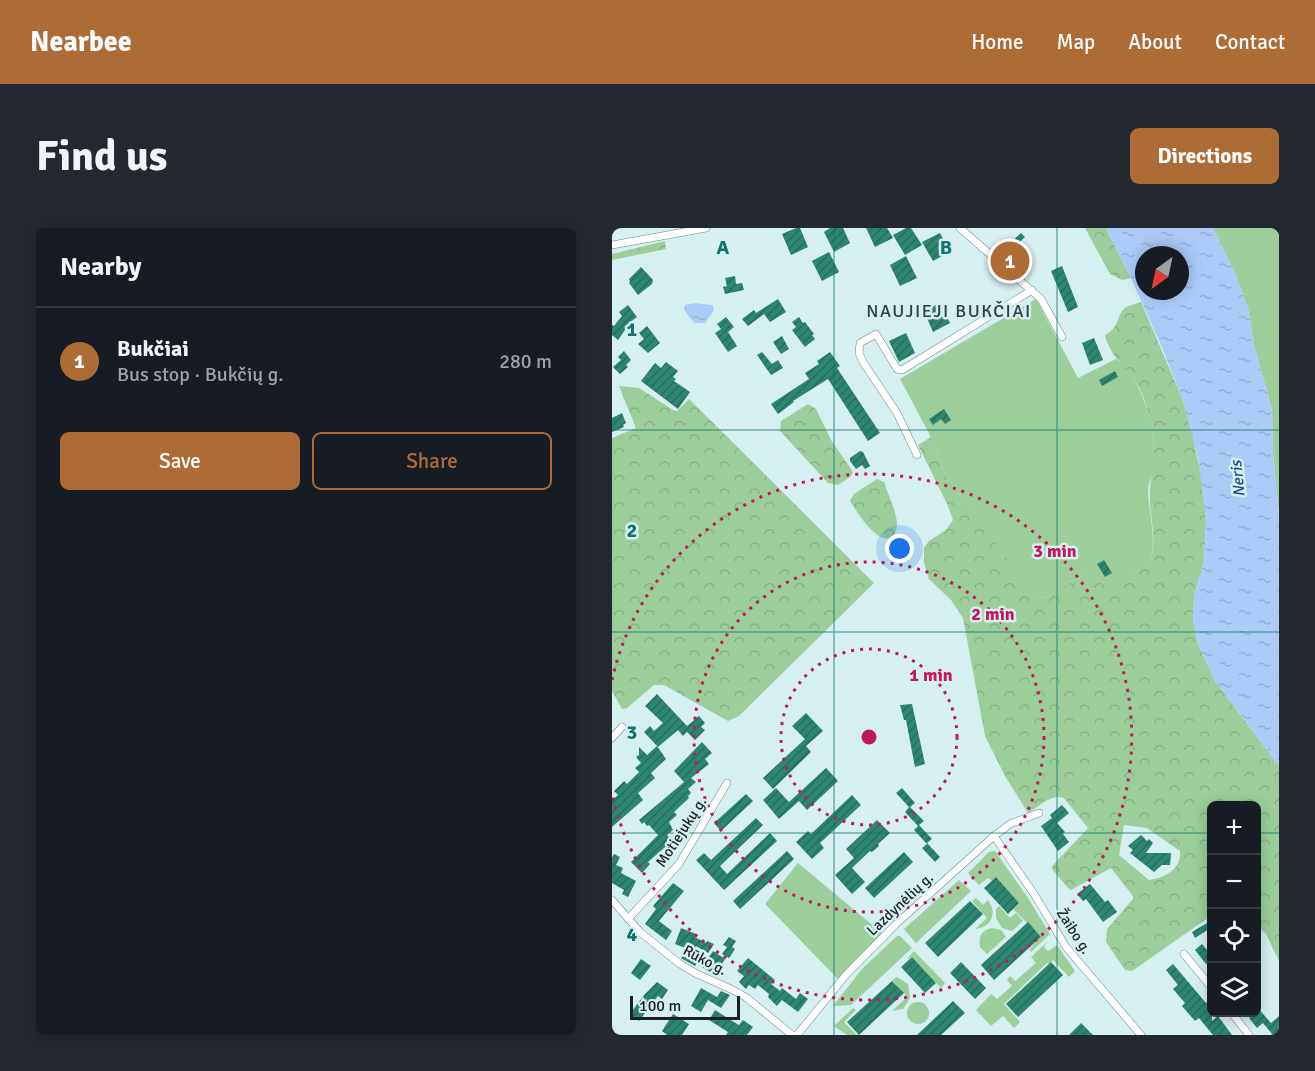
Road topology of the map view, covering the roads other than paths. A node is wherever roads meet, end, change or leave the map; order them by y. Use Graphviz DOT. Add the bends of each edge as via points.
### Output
graph roads {
  1 [pos="706,228"];
  2 [pos="960,228"];
  3 [pos="612,245"];
  4 [pos="1032,290"];
  5 [pos="1062,337"];
  6 [pos="917,455"];
  7 [pos="622,727"];
  8 [pos="612,738"];
  9 [pos="727,783"];
  10 [pos="1039,813"];
  11 [pos="994,836"];
  12 [pos="612,900"];
  13 [pos="628,919"];
  14 [pos="1184,954"];
  15 [pos="1207,982"];
  16 [pos="1235,1017"];
  17 [pos="792,1035"];
  18 [pos="797,1035"];
  19 [pos="1141,1035"];
  20 [pos="1249,1035"];
  1 -- 3 [label="street"];
  2 -- 4 [label="street"];
  4 -- 5 [label="street"];
  4 -- 6 [label="street" via="902,370 897,369 876,334 860,343 863,362 897,413"];
  7 -- 8 [label="street"];
  9 -- 13 [label="street, Motiejukų g." via="679,864"];
  10 -- 11 [label="street, Lazdynėlių g." via="1010,824"];
  11 -- 18 [label="street, Lazdynėlių g." via="896,925 846,976"];
  11 -- 19 [label="street, Žaibo g." via="1066,947"];
  12 -- 13 [label="street, Rūko g."];
  13 -- 17 [label="street, Rūko g." via="680,964 747,998"];
  14 -- 15 [label="street"];
  16 -- 20 [label="street"];
}
